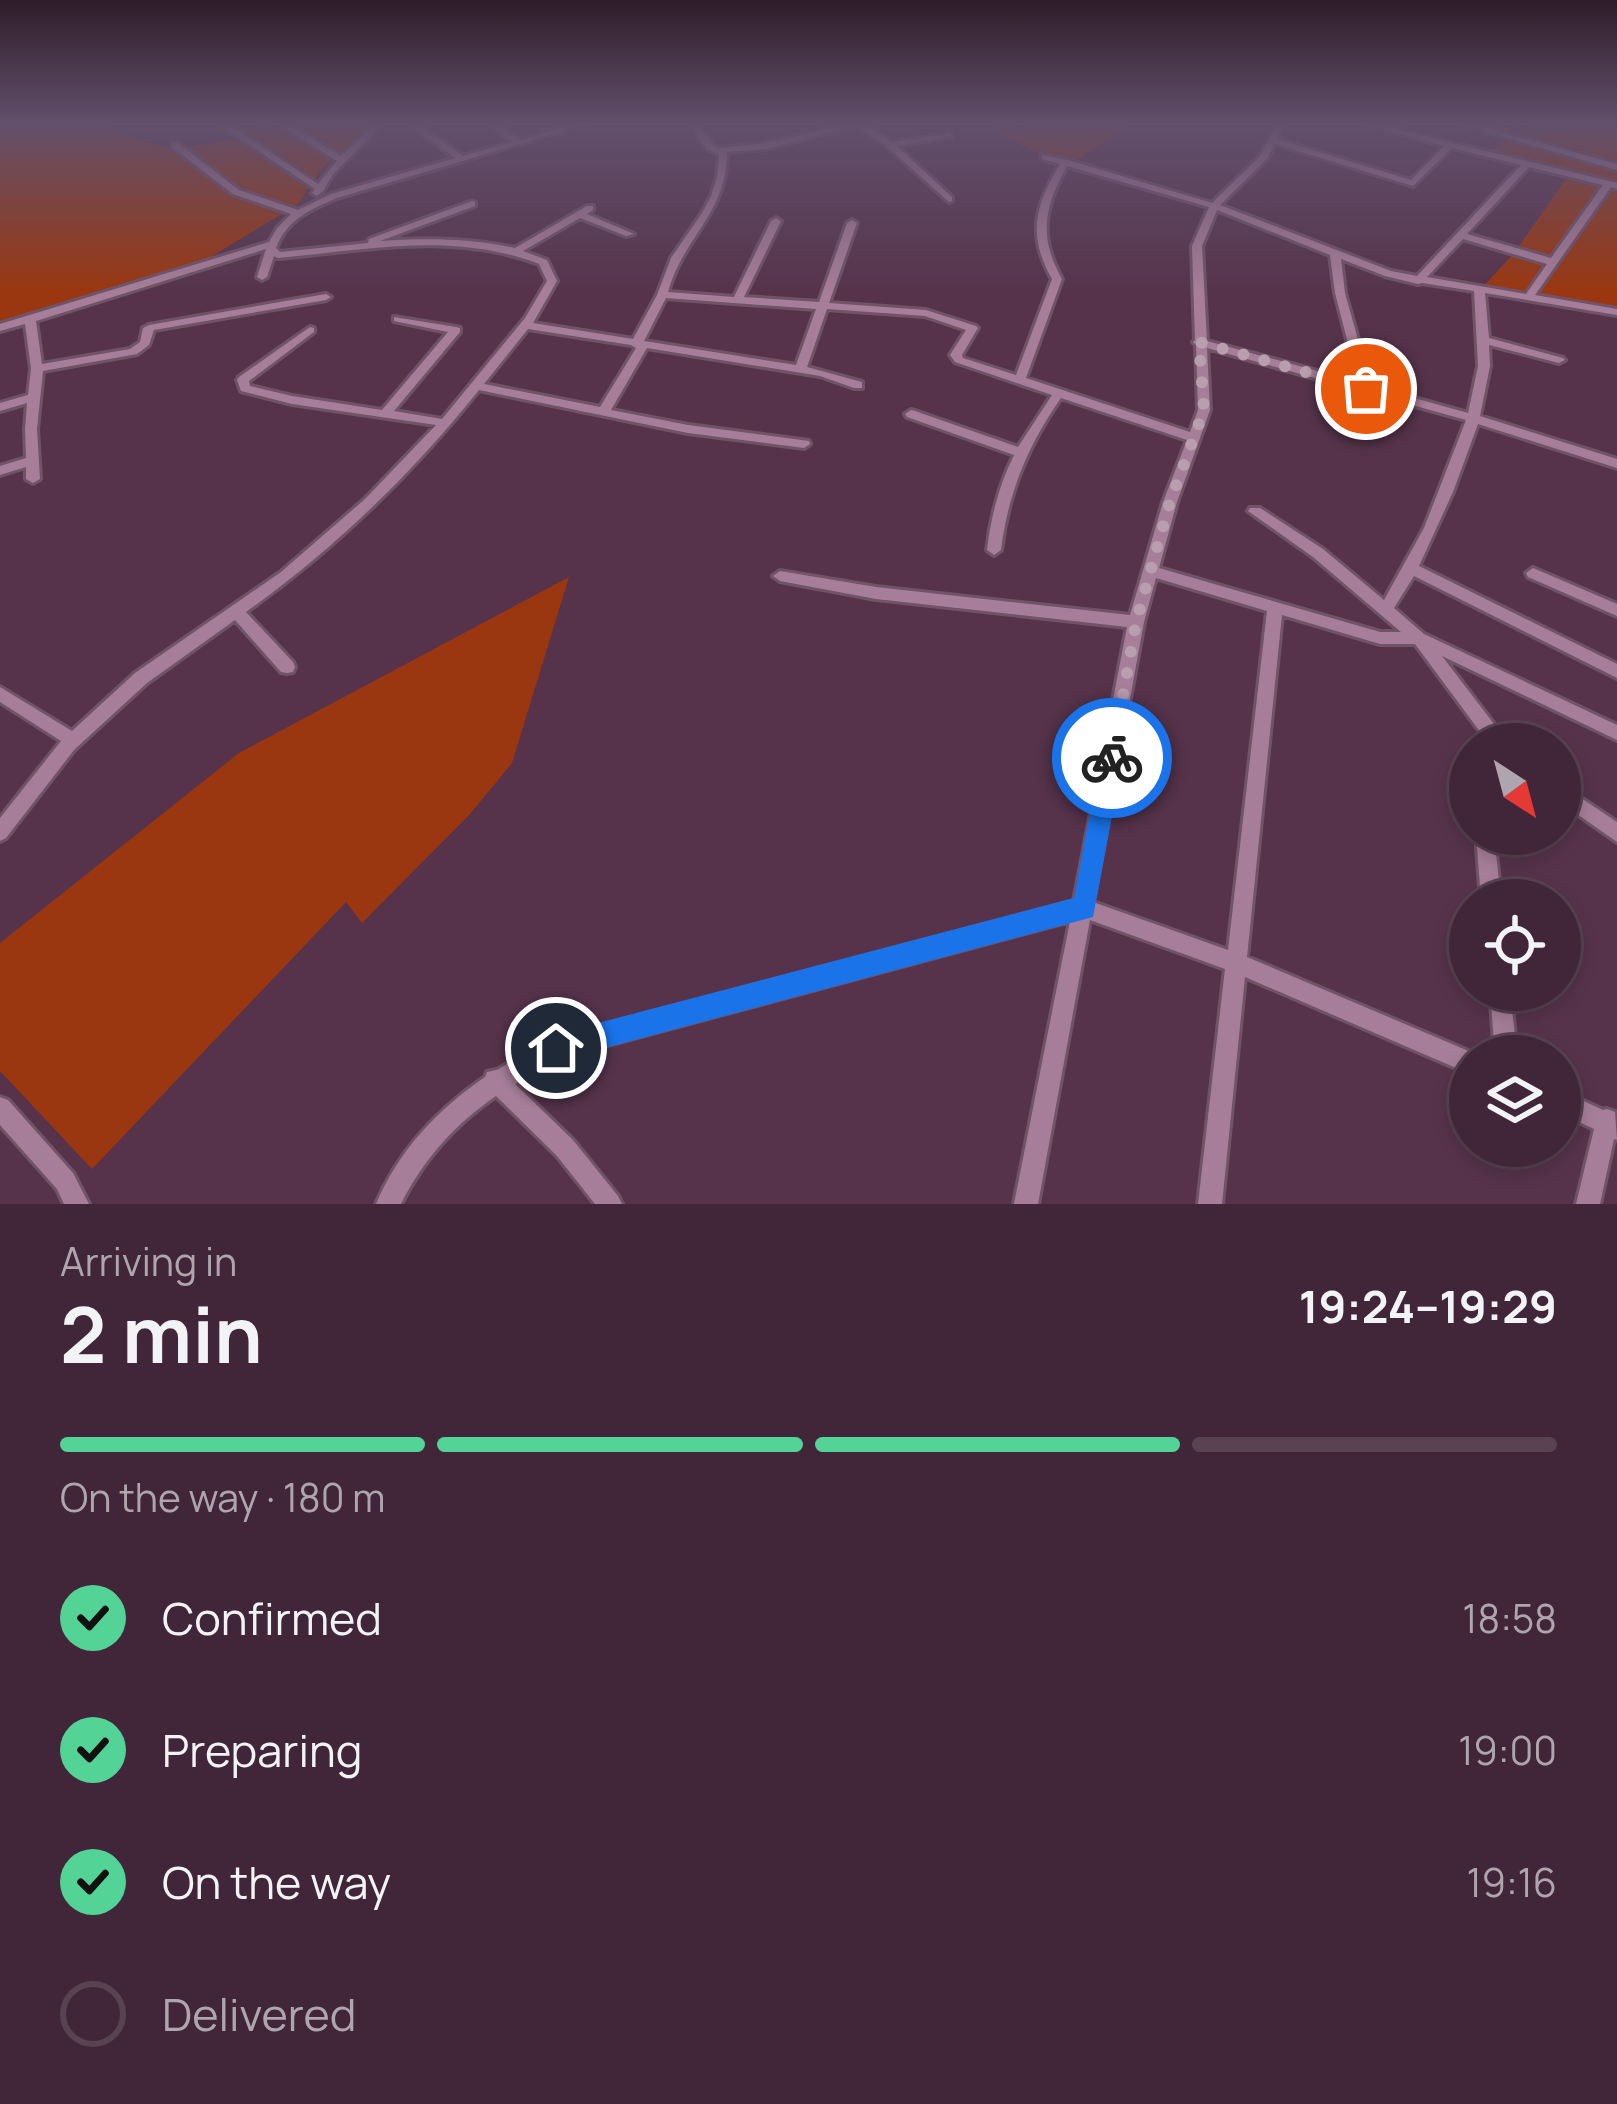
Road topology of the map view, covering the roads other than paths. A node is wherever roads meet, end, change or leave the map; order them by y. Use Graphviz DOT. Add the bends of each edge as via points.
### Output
graph roads {
  1 [pos="221,180"];
  2 [pos="307,180"];
  3 [pos="327,180"];
  4 [pos="391,180"];
  5 [pos="722,180"];
  6 [pos="928,180"];
  7 [pos="1055,180"];
  8 [pos="1127,180"];
  9 [pos="1236,180"];
  10 [pos="1513,180"];
  11 [pos="1613,185"];
  12 [pos="320,189"];
  13 [pos="949,199"];
  14 [pos="472,204"];
  15 [pos="1214,206"];
  16 [pos="304,210"];
  17 [pos="776,221"];
  18 [pos="852,223"];
  19 [pos="629,234"];
  20 [pos="1463,236"];
  21 [pos="272,247"];
  22 [pos="358,247"];
  23 [pos="515,252"];
  24 [pos="1335,254"];
  25 [pos="1553,262"];
  26 [pos="262,277"];
  27 [pos="1418,281"];
  28 [pos="1479,290"];
  29 [pos="662,295"];
  30 [pos="326,297"];
  31 [pos="1528,298"];
  32 [pos="737,301"];
  33 [pos="821,307"];
  34 [pos="1617,312"];
  35 [pos="398,319"];
  36 [pos="30,320"];
  37 [pos="526,325"];
  38 [pos="0,328"];
  39 [pos="310,330"];
  40 [pos="1482,340"];
  41 [pos="1199,342"];
  42 [pos="639,346"];
  43 [pos="1559,360"];
  44 [pos="37,368"];
  45 [pos="800,370"];
  46 [pos="1020,380"];
  47 [pos="858,385"];
  48 [pos="475,386"];
  49 [pos="1366,389"];
  50 [pos="1059,393"];
  51 [pos="34,398"];
  52 [pos="0,407"];
  53 [pos="603,412"];
  54 [pos="385,414"];
  55 [pos="911,414"];
  56 [pos="1473,418"];
  57 [pos="446,423"];
  58 [pos="1193,438"];
  59 [pos="804,444"];
  60 [pos="1019,452"];
  61 [pos="32,460"];
  62 [pos="1617,464"];
  63 [pos="0,471"];
  64 [pos="33,479"];
  65 [pos="1255,511"];
  66 [pos="994,550"];
  67 [pos="1410,568"];
  68 [pos="1153,572"];
  69 [pos="1533,573"];
  70 [pos="780,576"];
  71 [pos="1275,606"];
  72 [pos="235,610"];
  73 [pos="1385,610"];
  74 [pos="1617,610"];
  75 [pos="1136,622"];
  76 [pos="1419,638"];
  77 [pos="287,667"];
  78 [pos="1617,671"];
  79 [pos="0,694"];
  80 [pos="1483,723"];
  81 [pos="1617,733"];
  82 [pos="74,740"];
  83 [pos="1581,807"];
  84 [pos="0,832"];
  85 [pos="1617,833"];
  86 [pos="1084,908"];
  87 [pos="1239,964"];
  88 [pos="1449,1055"];
  89 [pos="495,1080"];
  90 [pos="0,1108"];
  91 [pos="1581,1111"];
  92 [pos="1612,1125"];
  93 [pos="76,1204"];
  94 [pos="388,1204"];
  95 [pos="610,1204"];
  96 [pos="1026,1204"];
  97 [pos="1210,1204"];
  98 [pos="1588,1204"];
  1 -- 16 [label="street"];
  2 -- 12 [label="street"];
  3 -- 12 [label="street"];
  4 -- 16 [label="street"];
  5 -- 29 [label="street"];
  6 -- 13 [label="street"];
  7 -- 46 [label="street" via="1040,209 1057,279"];
  8 -- 15 [label="street"];
  9 -- 15 [label="street"];
  10 -- 20 [label="street"];
  11 -- 25 [label="street"];
  12 -- 16 [label="street"];
  14 -- 22 [label="street"];
  15 -- 24 [label="street"];
  15 -- 41 [label="street" via="1197,246"];
  16 -- 21 [label="street"];
  17 -- 32 [label="street"];
  18 -- 33 [label="street"];
  19 -- 23 [label="street" via="585,211"];
  20 -- 25 [label="street"];
  20 -- 27 [label="street"];
  21 -- 22 [label="street" via="278,255"];
  21 -- 26 [label="street"];
  21 -- 36 [label="street"];
  22 -- 23 [label="street" via="457,244"];
  23 -- 37 [label="street" via="543,262 552,281"];
  24 -- 27 [label="street"];
  24 -- 49 [label="street"];
  25 -- 31 [label="street"];
  27 -- 28 [label="street"];
  28 -- 31 [label="street"];
  28 -- 40 [label="street"];
  29 -- 32 [label="street"];
  29 -- 42 [label="street"];
  30 -- 44 [label="street" via="149,328 134,352"];
  31 -- 34 [label="street"];
  32 -- 33 [label="street"];
  33 -- 45 [label="street"];
  33 -- 46 [label="street" via="965,323 972,328 959,360"];
  35 -- 54 [label="street" via="456,330"];
  36 -- 38 [label="street"];
  36 -- 44 [label="street"];
  37 -- 42 [label="street"];
  37 -- 48 [label="street"];
  39 -- 54 [label="street" via="243,380 244,388"];
  40 -- 43 [label="street"];
  40 -- 56 [label="street"];
  41 -- 49 [label="street"];
  41 -- 58 [label="street" via="1204,410"];
  42 -- 45 [label="street"];
  42 -- 53 [label="street"];
  44 -- 51 [label="street"];
  45 -- 47 [label="street"];
  46 -- 50 [label="street"];
  48 -- 53 [label="street"];
  48 -- 57 [label="street"];
  49 -- 56 [label="street"];
  50 -- 58 [label="street"];
  50 -- 60 [label="street"];
  51 -- 52 [label="street"];
  51 -- 61 [label="street"];
  53 -- 59 [label="street"];
  54 -- 57 [label="street"];
  55 -- 60 [label="street"];
  56 -- 62 [label="street"];
  56 -- 67 [label="street"];
  57 -- 72 [label="street" via="370,502"];
  58 -- 68 [label="street"];
  60 -- 66 [label="street"];
  61 -- 63 [label="street"];
  61 -- 64 [label="street"];
  65 -- 73 [label="street"];
  67 -- 73 [label="street"];
  67 -- 78 [label="street"];
  68 -- 71 [label="street"];
  68 -- 75 [label="street"];
  69 -- 74 [label="street"];
  70 -- 75 [label="street"];
  71 -- 76 [label="street" via="1380,638"];
  71 -- 87 [label="street"];
  72 -- 77 [label="street"];
  72 -- 82 [label="street" via="141,678"];
  73 -- 76 [label="street"];
  75 -- 86 [label="street"];
  76 -- 80 [label="street"];
  76 -- 81 [label="street"];
  79 -- 82 [label="street"];
  82 -- 84 [label="street"];
  83 -- 85 [label="street"];
  86 -- 87 [label="street"];
  86 -- 89 [label="street" via="591,1037"];
  86 -- 96 [label="street"];
  87 -- 88 [label="street"];
  87 -- 97 [label="street"];
  89 -- 94 [label="street" via="443,1123 400,1175"];
  89 -- 95 [label="street"];
  90 -- 93 [label="street"];
  91 -- 92 [label="street"];
  92 -- 98 [label="street"];
}
